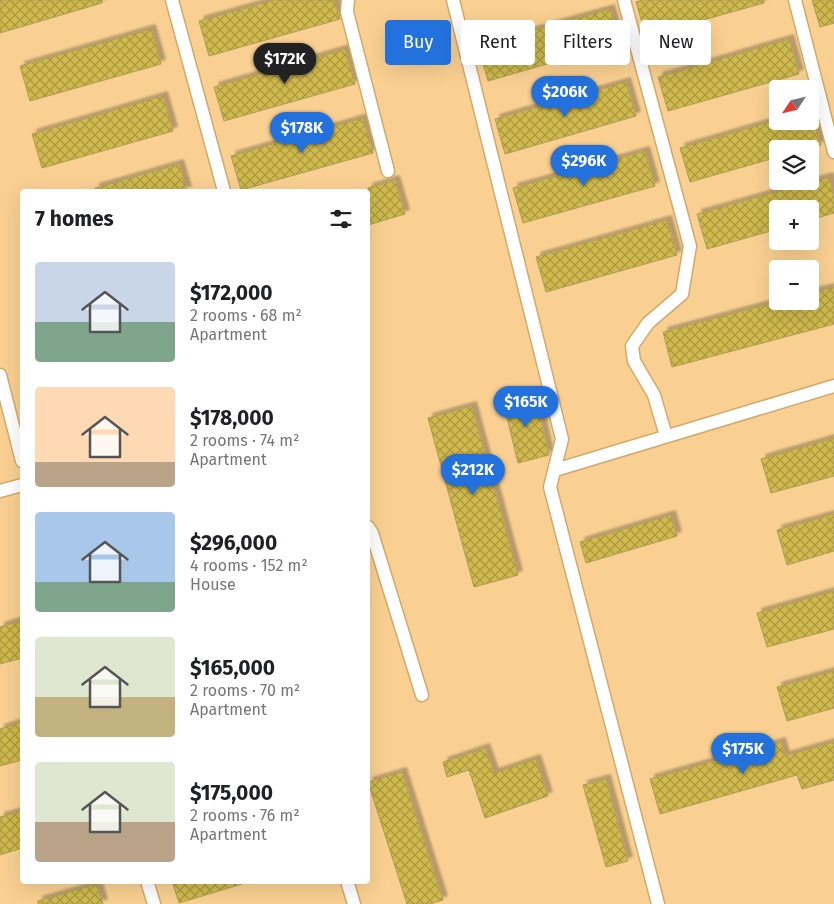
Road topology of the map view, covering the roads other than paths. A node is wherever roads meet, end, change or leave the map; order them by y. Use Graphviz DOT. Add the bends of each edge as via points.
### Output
graph roads {
  1 [pos="172,0"];
  2 [pos="348,0"];
  3 [pos="453,0"];
  4 [pos="624,0"];
  5 [pos="795,0"];
  6 [pos="834,152"];
  7 [pos="388,172"];
  8 [pos="223,189"];
  9 [pos="0,375"];
  10 [pos="834,386"];
  11 [pos="666,436"];
  12 [pos="20,452"];
  13 [pos="555,470"];
  14 [pos="20,486"];
  15 [pos="0,491"];
  16 [pos="370,530"];
  17 [pos="422,695"];
  18 [pos="148,884"];
  19 [pos="348,884"];
  20 [pos="154,904"];
  21 [pos="354,904"];
  22 [pos="658,904"];
  1 -- 8 [label="lane"];
  2 -- 7 [label="lane" via="347,12"];
  3 -- 13 [label="lane" via="562,438"];
  4 -- 11 [label="lane" via="690,246 682,294 648,323 632,346 634,361 654,395"];
  5 -- 6 [label="lane"];
  9 -- 12 [label="lane"];
  10 -- 11 [label="lane"];
  11 -- 13 [label="lane"];
  13 -- 22 [label="lane" via="550,487"];
  14 -- 15 [label="lane"];
  16 -- 17 [label="lane"];
  18 -- 20 [label="lane"];
  19 -- 21 [label="lane"];
}
